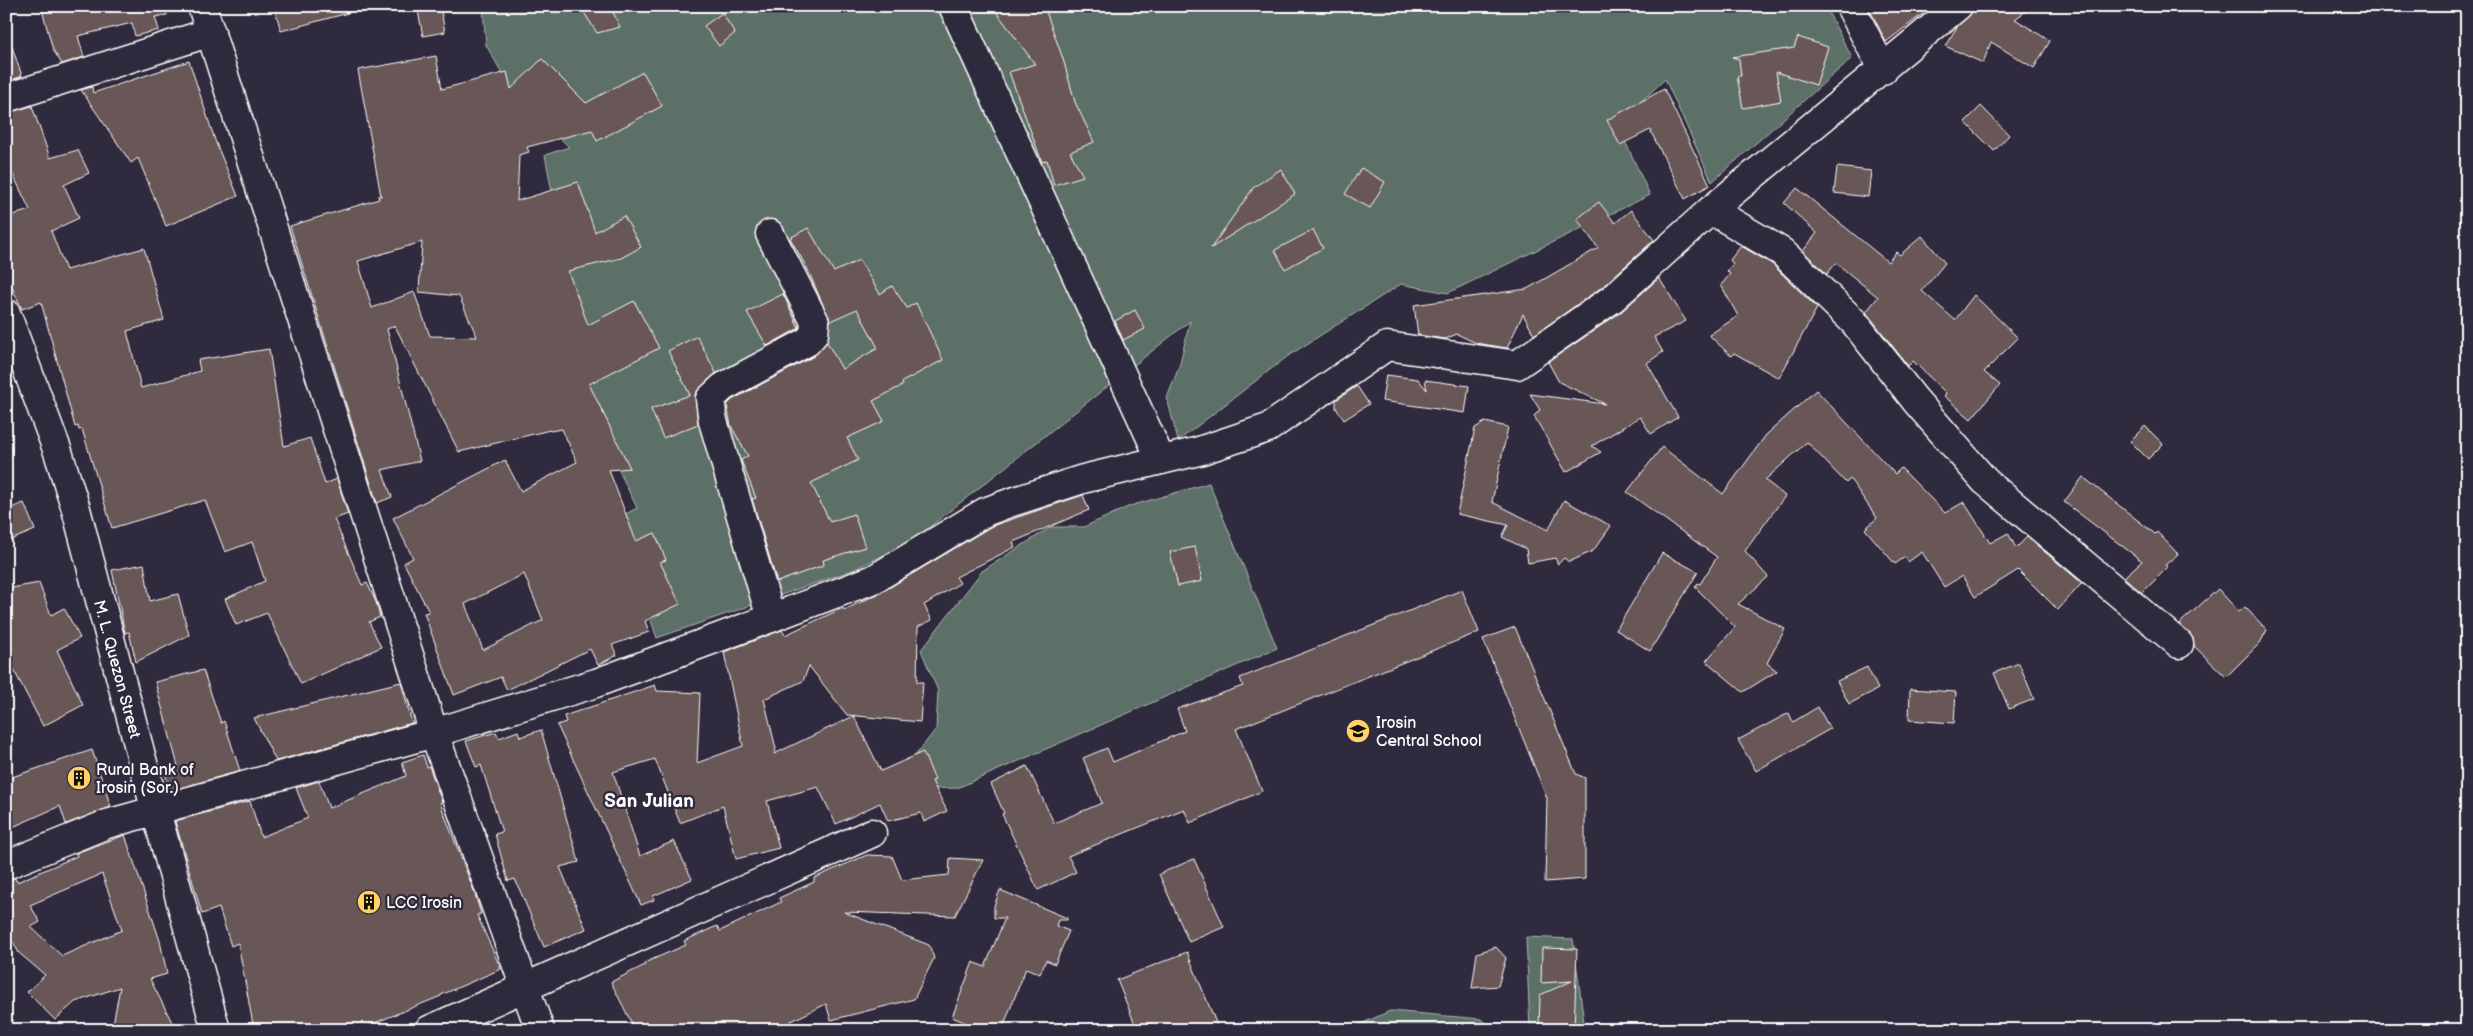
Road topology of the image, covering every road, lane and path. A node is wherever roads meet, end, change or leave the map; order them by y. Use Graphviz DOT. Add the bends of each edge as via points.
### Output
graph roads {
  1 [pos="202,6"];
  2 [pos="953,6"];
  3 [pos="1850,6"];
  4 [pos="1958,6"];
  5 [pos="211,32"];
  6 [pos="1883,70"];
  7 [pos="6,98"];
  8 [pos="1711,210"];
  9 [pos="770,234"];
  10 [pos="6,313"];
  11 [pos="1160,460"];
  12 [pos="771,618"];
  13 [pos="2179,644"];
  14 [pos="434,733"];
  15 [pos="156,812"];
  16 [pos="872,833"];
  17 [pos="6,865"];
  18 [pos="524,988"];
  19 [pos="216,1030"];
  20 [pos="430,1030"];
  21 [pos="540,1030"];
  1 -- 5 [label="street"];
  2 -- 11 [label="street"];
  3 -- 6 [label="street"];
  4 -- 6 [label="street"];
  5 -- 7 [label="street"];
  5 -- 14 [label="street"];
  6 -- 8 [label="street"];
  8 -- 11 [label="street" via="1612,299 1517,365 1387,346 1268,428"];
  8 -- 13 [label="street" via="1782,252 1854,322 1915,400 1985,481"];
  9 -- 12 [label="street" via="814,322 814,334 808,342 723,387 710,399 713,421"];
  10 -- 15 [label="street, M. L. Quezon Street" via="76,509"];
  11 -- 12 [label="street" via="1083,479 985,512 874,579"];
  12 -- 14 [label="street" via="596,683"];
  14 -- 15 [label="street"];
  14 -- 18 [label="street"];
  15 -- 17 [label="street" via="107,824"];
  15 -- 19 [label="street, M. L. Quezon Street"];
  16 -- 18 [label="street"];
  18 -- 20 [label="street"];
  18 -- 21 [label="street"];
}
